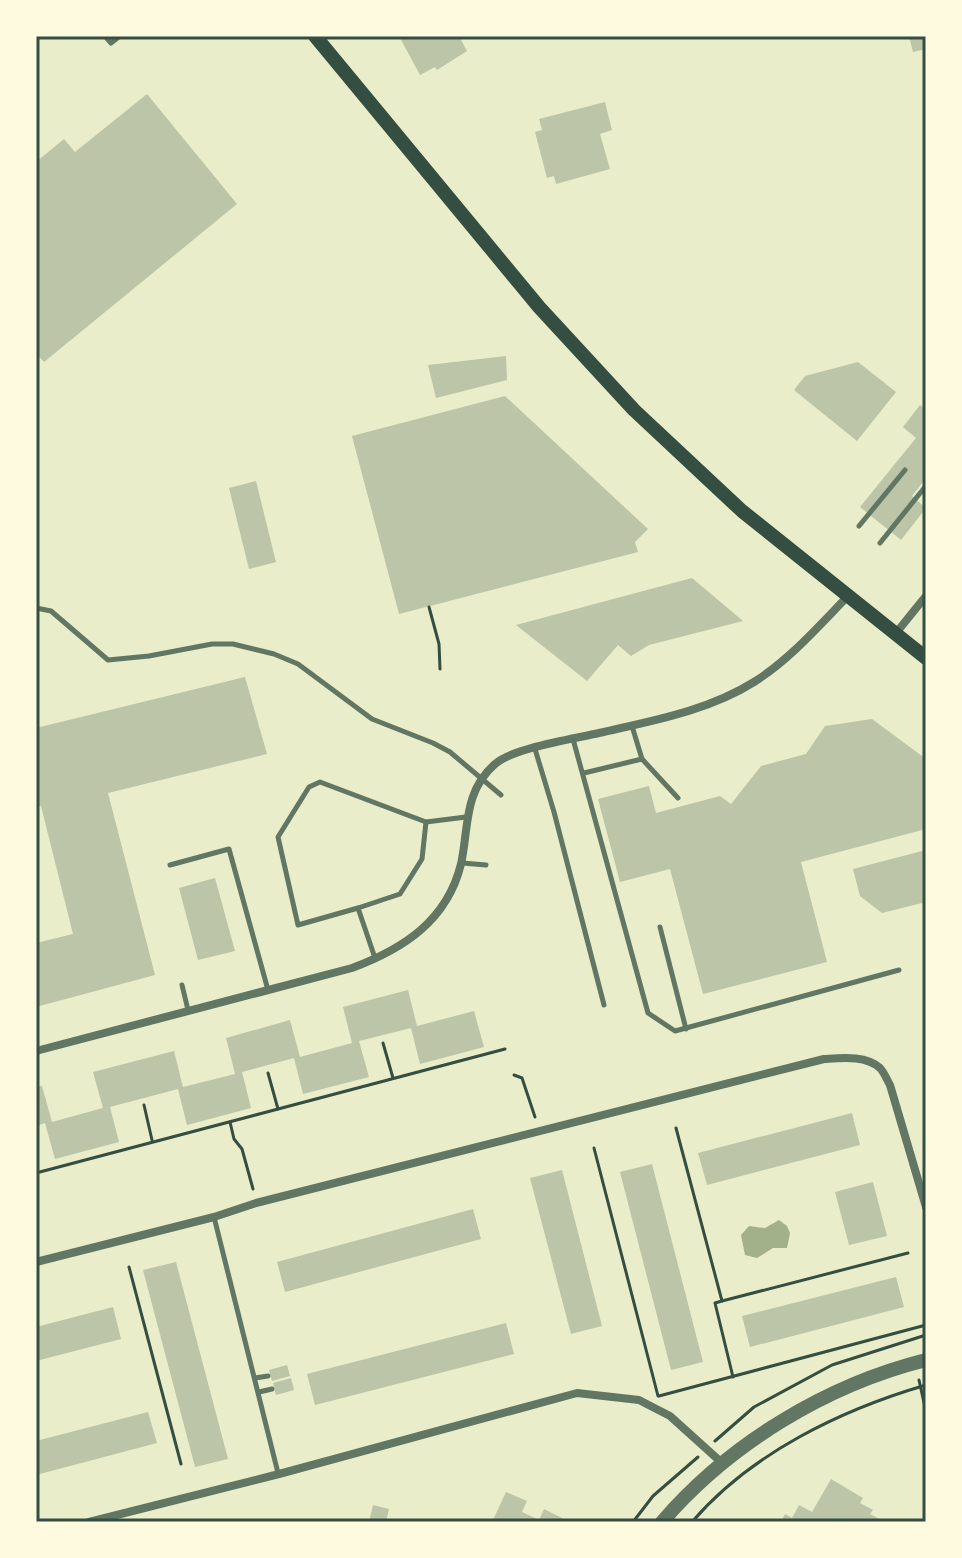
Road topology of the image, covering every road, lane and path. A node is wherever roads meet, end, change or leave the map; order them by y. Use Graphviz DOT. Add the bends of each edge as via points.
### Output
graph roads {
  1 [pos="105,36"];
  2 [pos="120,36"];
  3 [pos="315,36"];
  4 [pos="905,470"];
  5 [pos="925,487"];
  6 [pos="859,526"];
  7 [pos="880,543"];
  8 [pos="926,596"];
  9 [pos="847,597"];
  10 [pos="429,607"];
  11 [pos="36,608"];
  12 [pos="896,633"];
  13 [pos="926,658"];
  14 [pos="440,669"];
  15 [pos="632,725"];
  16 [pos="573,739"];
  17 [pos="535,749"];
  18 [pos="642,759"];
  19 [pos="584,773"];
  20 [pos="482,778"];
  21 [pos="501,795"];
  22 [pos="678,798"];
  23 [pos="466,817"];
  24 [pos="426,822"];
  25 [pos="461,863"];
  26 [pos="170,865"];
  27 [pos="486,865"];
  28 [pos="358,908"];
  29 [pos="660,927"];
  30 [pos="375,959"];
  31 [pos="899,970"];
  32 [pos="182,985"];
  33 [pos="268,990"];
  34 [pos="604,1005"];
  35 [pos="188,1010"];
  36 [pos="686,1029"];
  37 [pos="383,1043"];
  38 [pos="505,1049"];
  39 [pos="36,1051"];
  40 [pos="268,1073"];
  41 [pos="514,1075"];
  42 [pos="394,1079"];
  43 [pos="144,1105"];
  44 [pos="532,1107"];
  45 [pos="278,1109"];
  46 [pos="230,1122"];
  47 [pos="676,1128"];
  48 [pos="153,1142"];
  49 [pos="594,1148"];
  50 [pos="36,1173"];
  51 [pos="250,1179"];
  52 [pos="926,1207"];
  53 [pos="214,1217"];
  54 [pos="908,1253"];
  55 [pos="36,1262"];
  56 [pos="129,1267"];
  57 [pos="722,1301"];
  58 [pos="926,1325"];
  59 [pos="905,1331"];
  60 [pos="910,1349"];
  61 [pos="926,1360"];
  62 [pos="268,1376"];
  63 [pos="733,1377"];
  64 [pos="255,1378"];
  65 [pos="919,1380"];
  66 [pos="923,1386"];
  67 [pos="272,1389"];
  68 [pos="259,1392"];
  69 [pos="658,1396"];
  70 [pos="655,1407"];
  71 [pos="926,1412"];
  72 [pos="721,1462"];
  73 [pos="181,1464"];
  74 [pos="279,1474"];
  75 [pos="89,1522"];
  76 [pos="662,1522"];
  77 [pos="692,1522"];
  1 -- 2 [label="lane" via="111,43"];
  3 -- 9 [label="main road" via="539,307 634,410 742,511"];
  4 -- 6 [label="lane"];
  5 -- 7 [label="lane"];
  8 -- 12 [label="street"];
  9 -- 12 [label="main road"];
  9 -- 15 [label="street" via="780,664 752,683 708,704"];
  10 -- 14 [label="path"];
  11 -- 20 [label="lane" via="51,611 108,660 212,644 274,654 298,664 372,719 450,752"];
  12 -- 13 [label="main road"];
  15 -- 16 [label="street"];
  15 -- 18 [label="lane"];
  16 -- 17 [label="street"];
  16 -- 19 [label="lane"];
  17 -- 20 [label="street" via="496,763"];
  17 -- 34 [label="lane"];
  18 -- 19 [label="lane"];
  18 -- 22 [label="lane"];
  19 -- 36 [label="lane" via="648,1013 675,1031"];
  20 -- 21 [label="lane"];
  20 -- 23 [label="street"];
  23 -- 24 [label="lane"];
  23 -- 25 [label="street"];
  24 -- 28 [label="lane" via="422,859 400,894"];
  24 -- 28 [label="lane" via="320,782 309,787 278,837 298,925"];
  25 -- 27 [label="lane"];
  25 -- 30 [label="street" via="439,912 412,939"];
  26 -- 33 [label="lane" via="229,849"];
  28 -- 30 [label="lane"];
  29 -- 36 [label="lane"];
  30 -- 33 [label="street"];
  31 -- 36 [label="lane"];
  32 -- 35 [label="lane"];
  33 -- 35 [label="street"];
  35 -- 39 [label="street"];
  37 -- 42 [label="path"];
  38 -- 42 [label="path"];
  40 -- 45 [label="path"];
  41 -- 44 [label="path" via="522,1078"];
  42 -- 45 [label="path"];
  43 -- 48 [label="path"];
  45 -- 46 [label="path"];
  46 -- 48 [label="path"];
  46 -- 51 [label="path"];
  47 -- 57 [label="path"];
  48 -- 50 [label="path"];
  49 -- 69 [label="path"];
  52 -- 53 [label="street" via="890,1085 880,1068 863,1060 824,1059"];
  53 -- 55 [label="street"];
  53 -- 64 [label="lane"];
  54 -- 57 [label="path"];
  56 -- 73 [label="path"];
  57 -- 63 [label="path" via="715,1303"];
  58 -- 59 [label="path"];
  59 -- 60 [label="path"];
  59 -- 63 [label="path"];
  61 -- 72 [label="street" via="807,1408"];
  62 -- 64 [label="lane"];
  63 -- 69 [label="path"];
  64 -- 68 [label="lane"];
  65 -- 66 [label="path"];
  66 -- 71 [label="path"];
  66 -- 77 [label="path" via="828,1421 752,1468"];
  67 -- 68 [label="lane"];
  68 -- 74 [label="lane"];
  69 -- 70 [label="path"];
  70 -- 72 [label="street"];
  70 -- 74 [label="street" via="624,1396 577,1393"];
  72 -- 76 [label="street"];
  74 -- 75 [label="street"];
}
